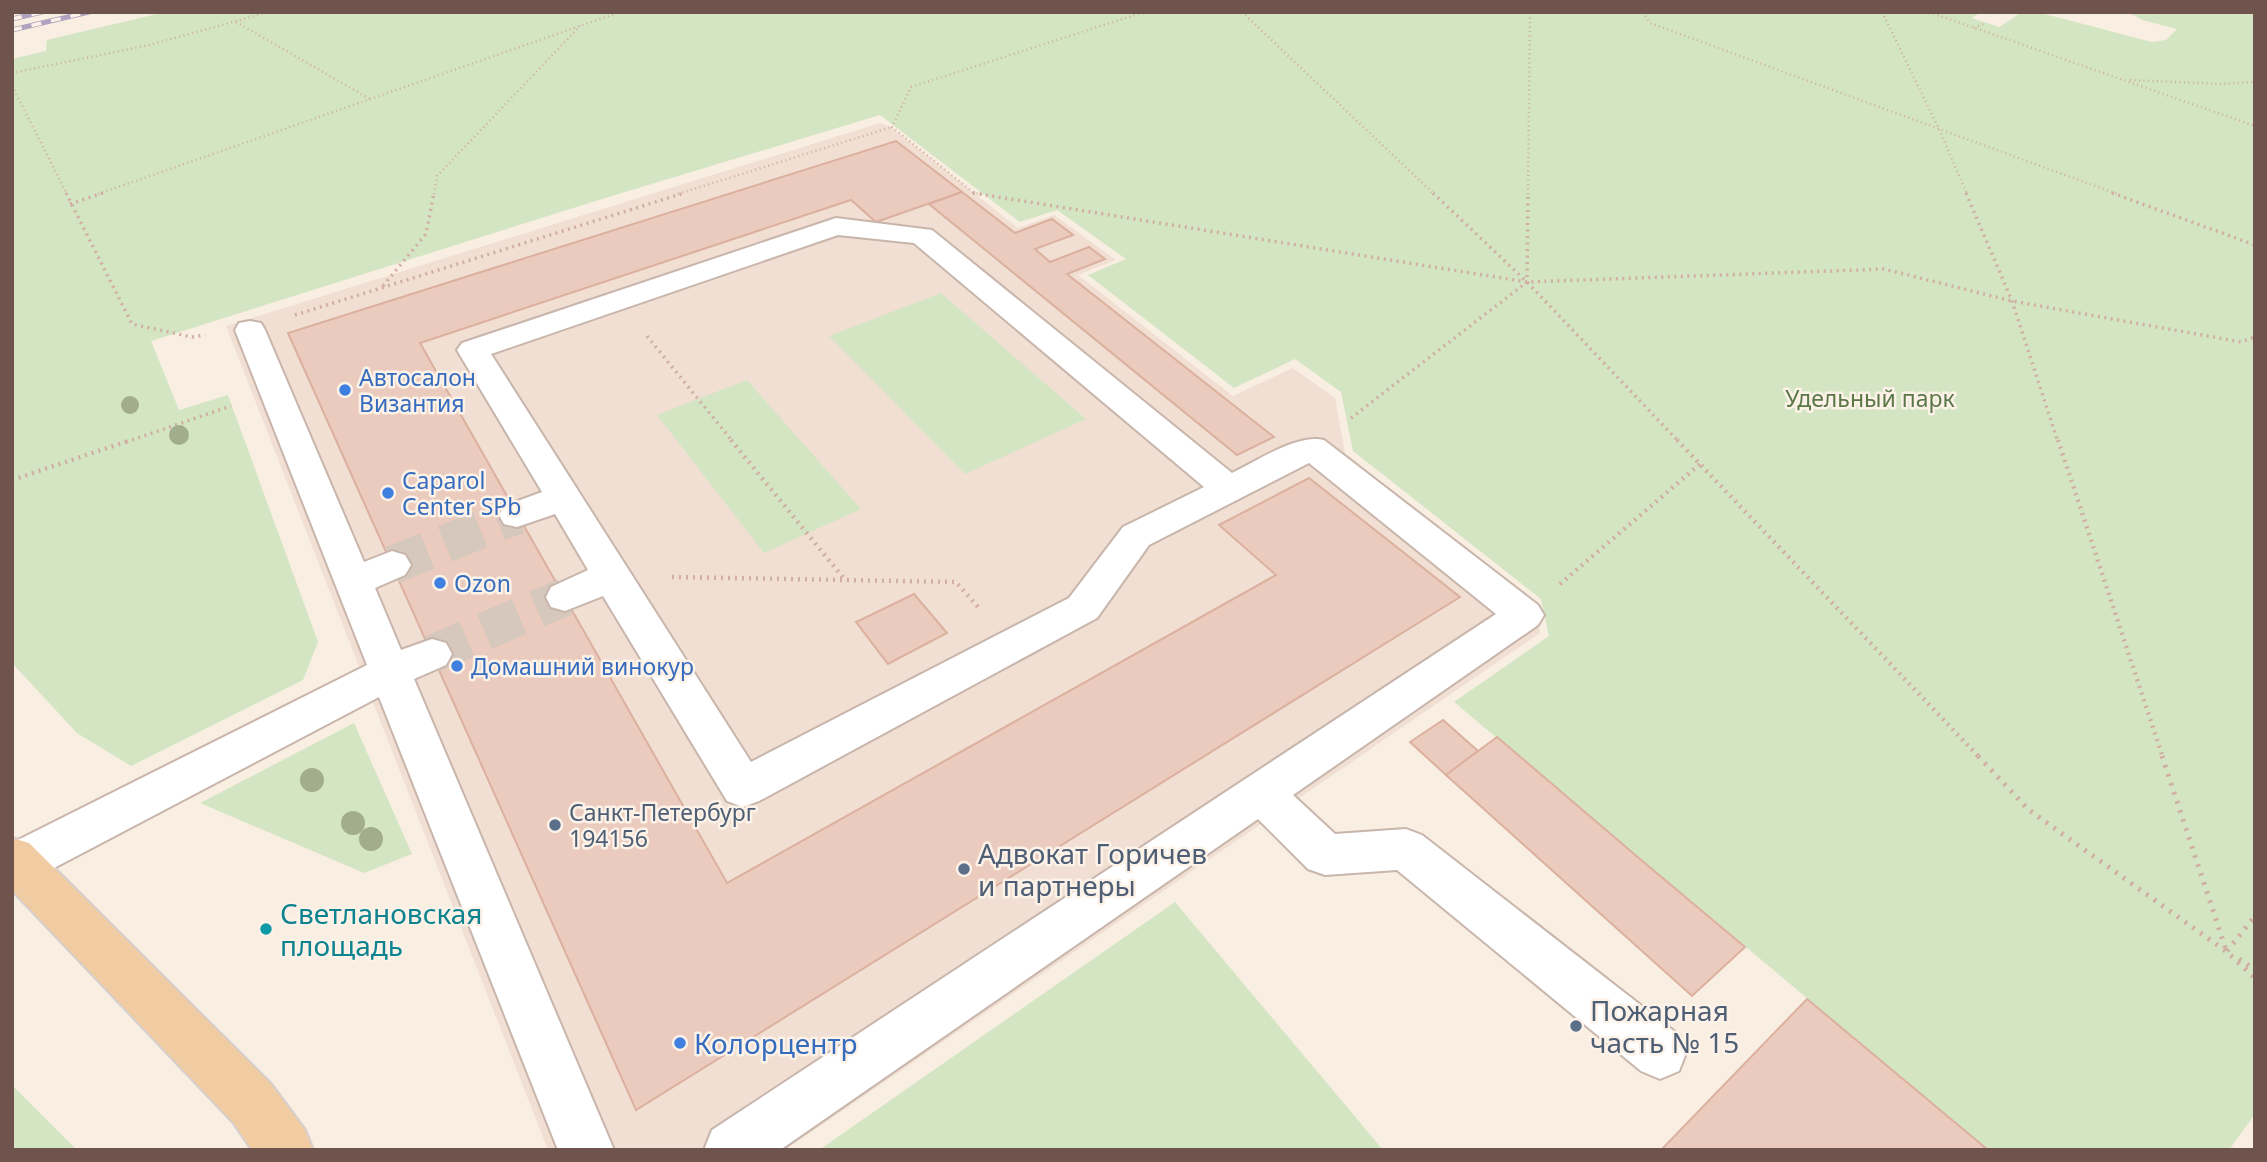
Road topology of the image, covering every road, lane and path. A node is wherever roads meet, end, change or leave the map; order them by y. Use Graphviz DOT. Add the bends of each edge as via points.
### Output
graph roads {
  1 [pos="269,12"];
  2 [pos="620,12"];
  3 [pos="1144,12"];
  4 [pos="1242,12"];
  5 [pos="1530,12"];
  6 [pos="1643,12"];
  7 [pos="1882,12"];
  8 [pos="1928,12"];
  9 [pos="235,22"];
  10 [pos="1985,23"];
  11 [pos="581,26"];
  12 [pos="1974,28"];
  13 [pos="12,73"];
  14 [pos="2125,80"];
  15 [pos="2255,82"];
  16 [pos="12,86"];
  17 [pos="370,99"];
  18 [pos="2255,126"];
  19 [pos="892,127"];
  20 [pos="1938,127"];
  21 [pos="69,204"];
  22 [pos="2255,245"];
  23 [pos="1527,282"];
  24 [pos="382,287"];
  25 [pos="618,300"];
  26 [pos="2012,301"];
  27 [pos="295,315"];
  28 [pos="250,330"];
  29 [pos="2255,337"];
  30 [pos="275,391"];
  31 [pos="1312,448"];
  32 [pos="1700,464"];
  33 [pos="12,480"];
  34 [pos="1229,489"];
  35 [pos="563,497"];
  36 [pos="517,515"];
  37 [pos="392,565"];
  38 [pos="611,576"];
  39 [pos="845,580"];
  40 [pos="354,581"];
  41 [pos="956,582"];
  42 [pos="565,597"];
  43 [pos="1524,615"];
  44 [pos="432,654"];
  45 [pos="391,672"];
  46 [pos="1261,792"];
  47 [pos="14,862"];
  48 [pos="2255,916"];
  49 [pos="2227,952"];
  50 [pos="2255,970"];
  51 [pos="2255,978"];
  52 [pos="1660,1053"];
  53 [pos="285,1150"];
  54 [pos="586,1150"];
  55 [pos="732,1150"];
  1 -- 9 [label="path"];
  2 -- 11 [label="path"];
  3 -- 19 [label="path" via="911,87"];
  4 -- 23 [label="path"];
  5 -- 23 [label="path"];
  6 -- 20 [label="path" via="1650,23"];
  7 -- 20 [label="path"];
  8 -- 12 [label="path"];
  9 -- 13 [label="path"];
  9 -- 17 [label="path"];
  10 -- 12 [label="path"];
  11 -- 17 [label="path"];
  11 -- 24 [label="path" via="437,176 426,234"];
  12 -- 14 [label="path"];
  14 -- 15 [label="path"];
  14 -- 18 [label="path"];
  16 -- 21 [label="path"];
  17 -- 21 [label="path"];
  19 -- 23 [label="path" via="974,193"];
  19 -- 24 [label="path"];
  20 -- 22 [label="path"];
  20 -- 26 [label="path"];
  21 -- 28 [label="path" via="132,324 192,337"];
  23 -- 26 [label="path" via="1884,269"];
  23 -- 31 [label="path"];
  23 -- 32 [label="path"];
  24 -- 27 [label="path"];
  25 -- 34 [label="lane" via="836,226 922,236"];
  25 -- 35 [label="lane" via="473,350"];
  25 -- 39 [label="path"];
  26 -- 29 [label="path" via="2241,342"];
  26 -- 49 [label="path"];
  28 -- 30 [label="lane"];
  30 -- 33 [label="path"];
  30 -- 40 [label="lane"];
  31 -- 34 [label="lane"];
  31 -- 43 [label="lane"];
  32 -- 43 [label="path"];
  32 -- 49 [label="path" via="2029,810"];
  34 -- 38 [label="lane" via="1136,536 1083,608 743,788"];
  35 -- 36 [label="lane"];
  35 -- 38 [label="lane"];
  37 -- 40 [label="lane"];
  38 -- 39 [label="path"];
  38 -- 42 [label="lane"];
  39 -- 41 [label="path"];
  40 -- 45 [label="lane"];
  43 -- 46 [label="lane"];
  44 -- 45 [label="lane"];
  45 -- 47 [label="lane"];
  45 -- 54 [label="lane"];
  46 -- 52 [label="lane" via="1325,855 1406,849"];
  46 -- 55 [label="lane"];
  47 -- 53 [label="main road" via="252,1103"];
  48 -- 49 [label="path"];
  49 -- 50 [label="path"];
  49 -- 51 [label="path"];
}
